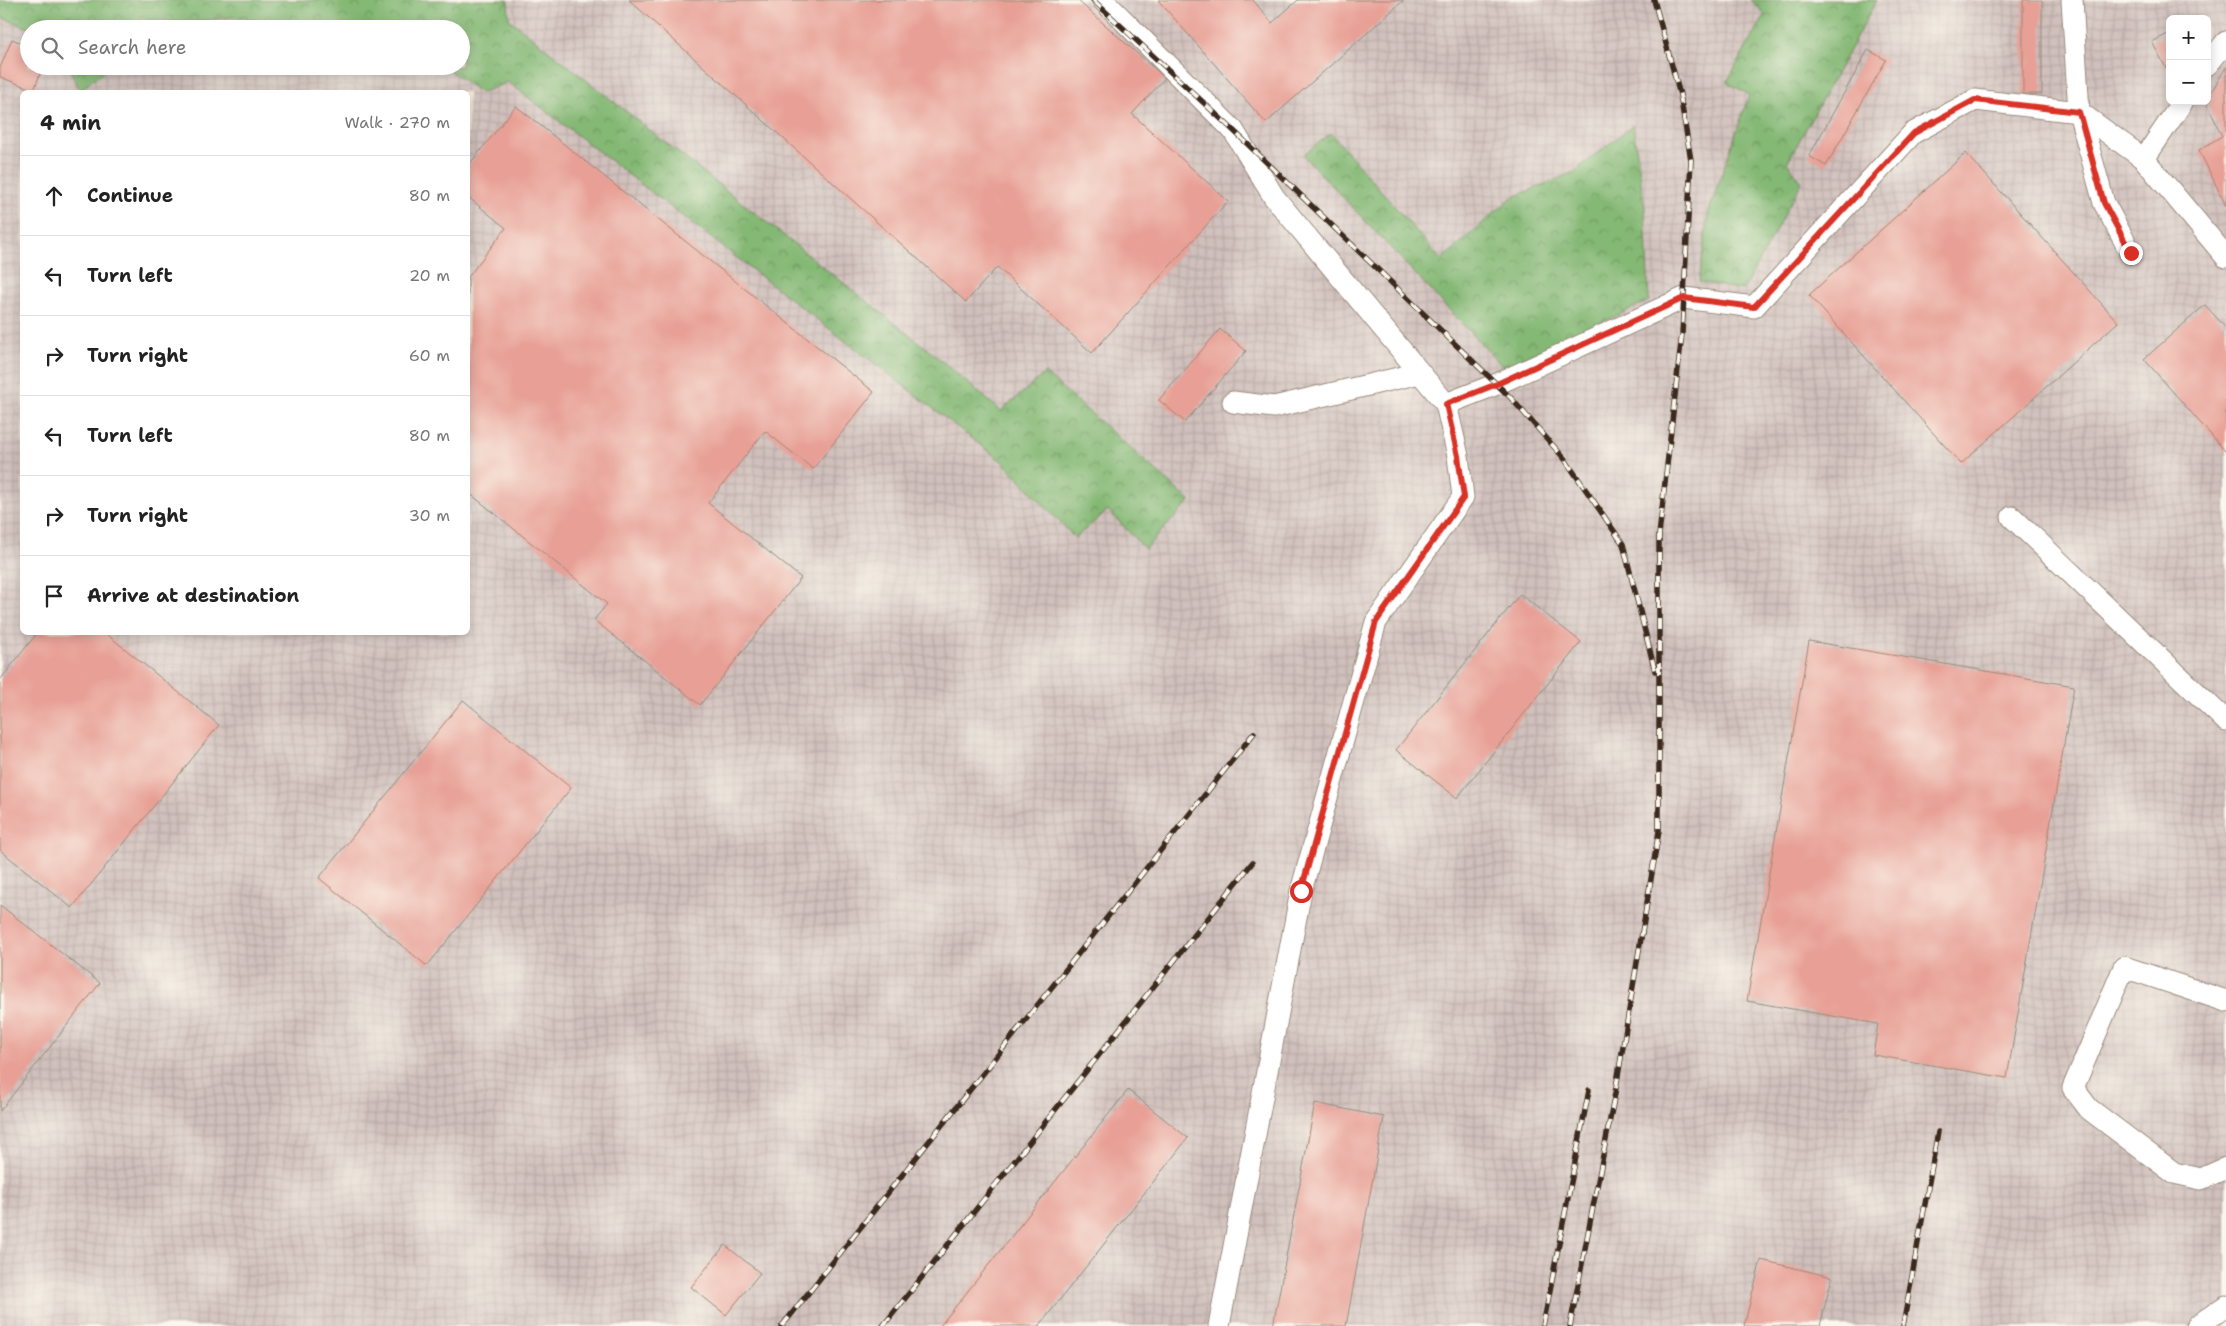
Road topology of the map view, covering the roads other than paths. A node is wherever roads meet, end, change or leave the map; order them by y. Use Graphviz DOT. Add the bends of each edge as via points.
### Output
graph roads {
  1 [pos="1103,0"];
  2 [pos="2072,0"];
  3 [pos="2226,42"];
  4 [pos="2210,60"];
  5 [pos="2180,105"];
  6 [pos="2079,112"];
  7 [pos="2144,159"];
  8 [pos="2131,253"];
  9 [pos="2226,257"];
  10 [pos="1420,373"];
  11 [pos="1233,402"];
  12 [pos="1446,404"];
  13 [pos="2012,517"];
  14 [pos="2226,721"];
  15 [pos="2226,1001"];
  16 [pos="2226,1168"];
  17 [pos="2226,1306"];
  18 [pos="1219,1326"];
  19 [pos="2198,1326"];
  1 -- 10 [label="lane" via="1233,130 1274,197"];
  2 -- 6 [label="lane"];
  3 -- 4 [label="lane"];
  5 -- 7 [label="lane"];
  6 -- 7 [label="lane"];
  6 -- 8 [label="lane" via="2104,203"];
  6 -- 12 [label="lane" via="1975,100 1914,133 1754,307 1684,298"];
  7 -- 9 [label="lane"];
  10 -- 11 [label="lane" via="1274,406"];
  10 -- 12 [label="lane"];
  12 -- 18 [label="lane" via="1464,497 1376,622 1301,891"];
  13 -- 14 [label="lane"];
  15 -- 16 [label="lane" via="2124,967 2073,1088 2089,1109 2174,1172 2201,1179"];
  17 -- 19 [label="lane"];
}
